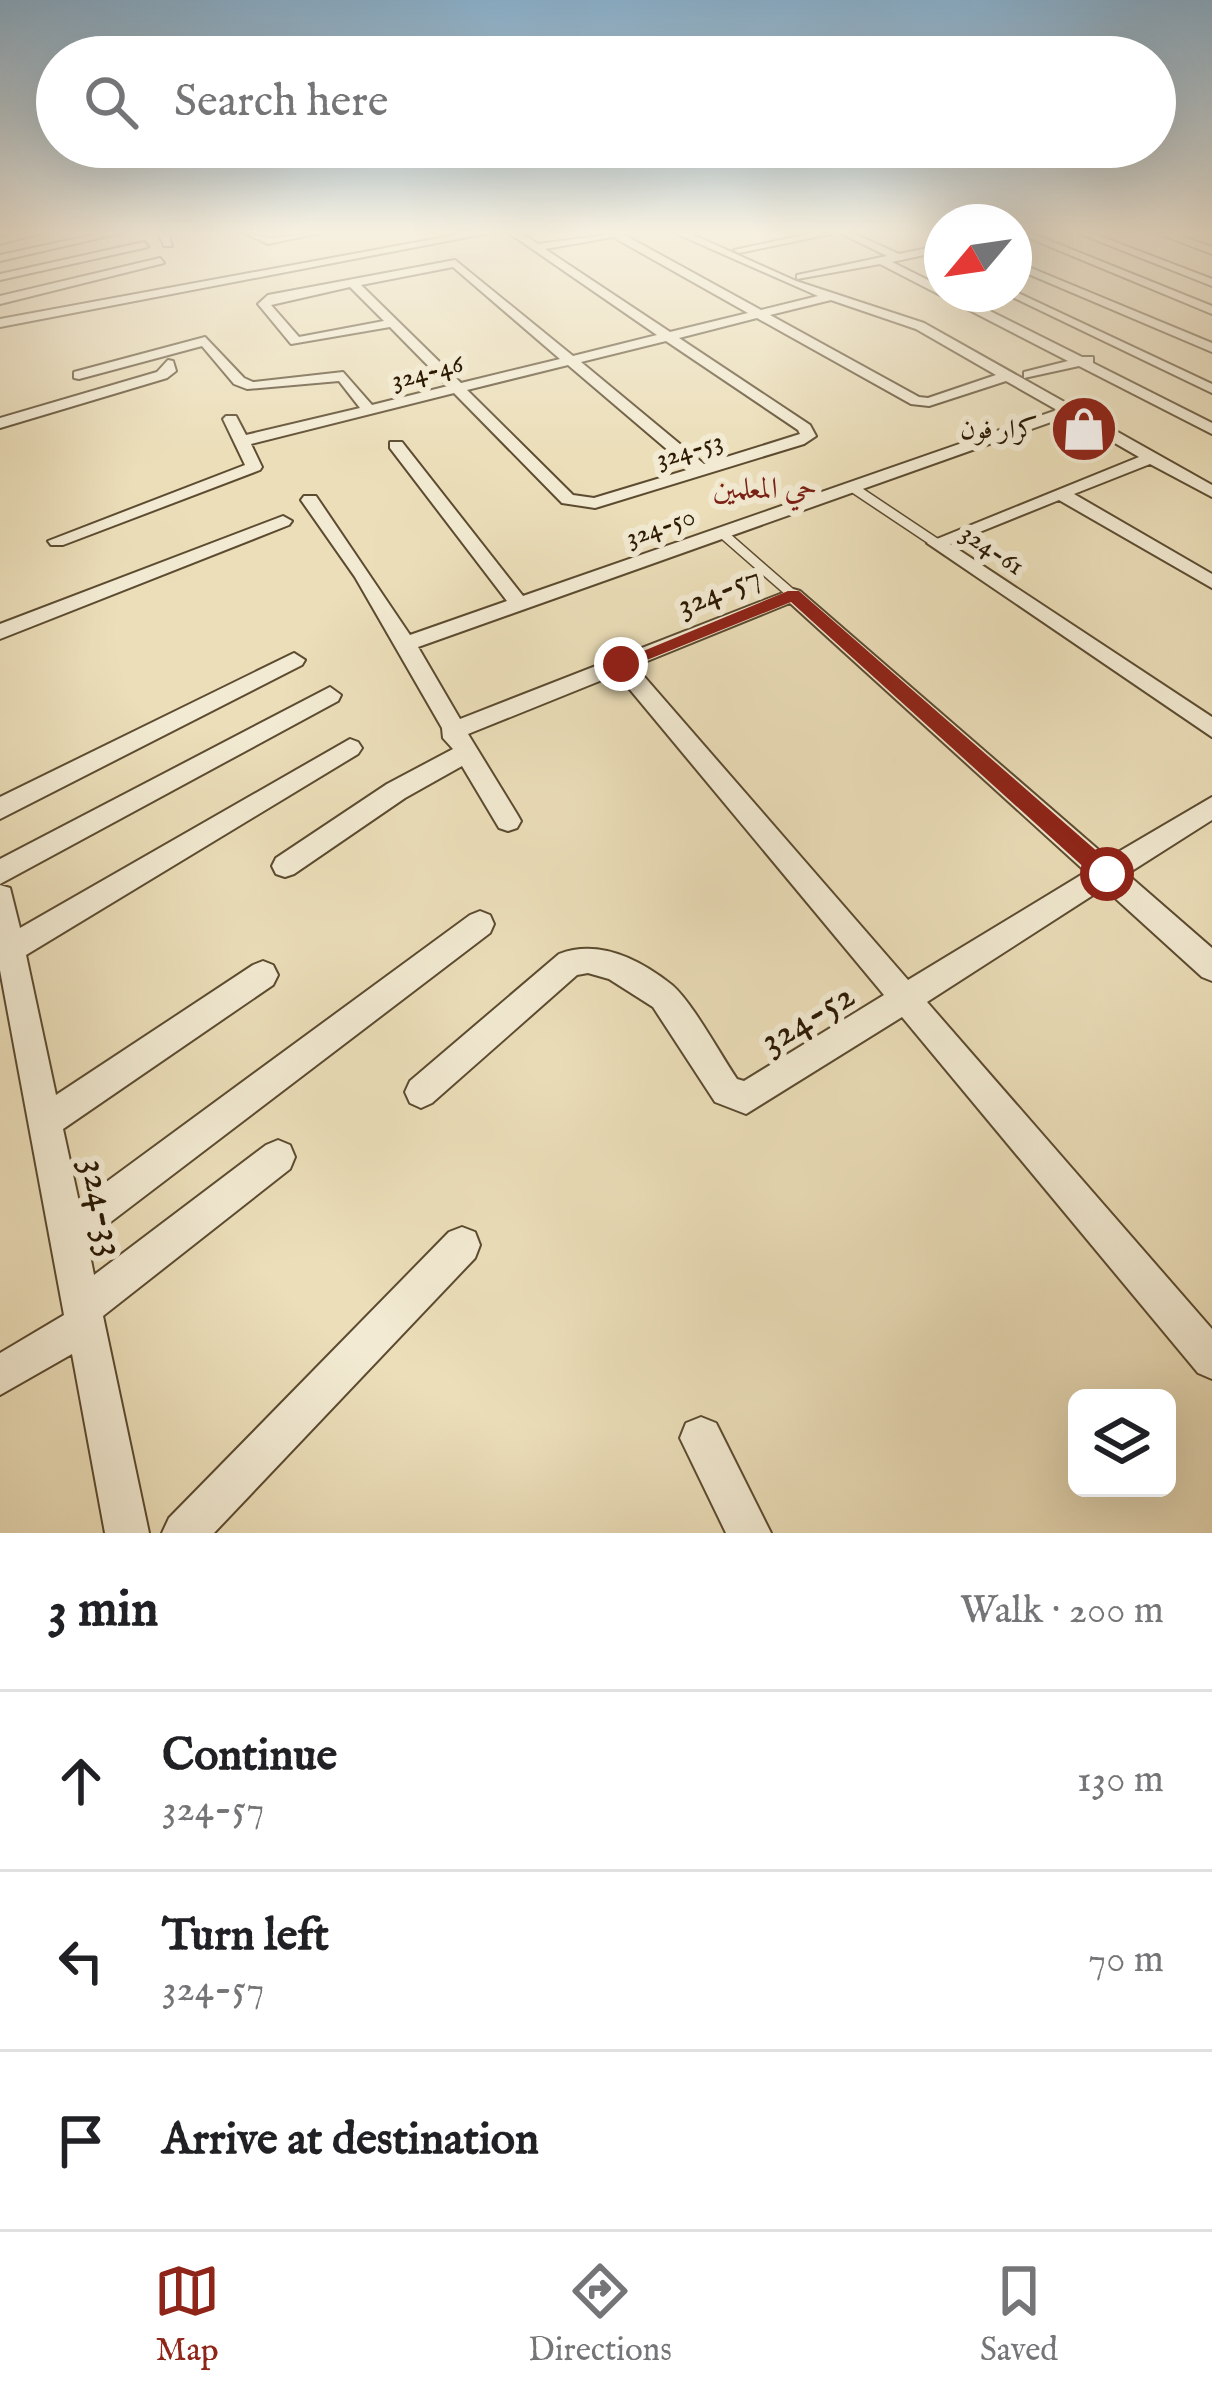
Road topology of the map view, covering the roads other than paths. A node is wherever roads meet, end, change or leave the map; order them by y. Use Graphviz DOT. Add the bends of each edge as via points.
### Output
graph roads {
  1 [pos="98,305"];
  2 [pos="264,305"];
  3 [pos="375,305"];
  4 [pos="504,305"];
  5 [pos="621,305"];
  6 [pos="741,305"];
  7 [pos="796,305"];
  8 [pos="859,305"];
  9 [pos="886,305"];
  10 [pos="1034,305"];
  11 [pos="1109,305"];
  12 [pos="982,312"];
  13 [pos="757,314"];
  14 [pos="0,323"];
  15 [pos="394,323"];
  16 [pos="1212,328"];
  17 [pos="668,336"];
  18 [pos="1183,336"];
  19 [pos="962,337"];
  20 [pos="945,340"];
  21 [pos="1212,348"];
  22 [pos="1129,350"];
  23 [pos="570,360"];
  24 [pos="1081,362"];
  25 [pos="168,364"];
  26 [pos="79,375"];
  27 [pos="1029,375"];
  28 [pos="1006,376"];
  29 [pos="457,388"];
  30 [pos="1212,389"];
  31 [pos="369,410"];
  32 [pos="1068,411"];
  33 [pos="231,419"];
  34 [pos="0,423"];
  35 [pos="1212,429"];
  36 [pos="242,441"];
  37 [pos="396,445"];
  38 [pos="1150,458"];
  39 [pos="702,471"];
  40 [pos="1212,476"];
  41 [pos="852,488"];
  42 [pos="1212,492"];
  43 [pos="1061,494"];
  44 [pos="310,500"];
  45 [pos="283,521"];
  46 [pos="722,533"];
  47 [pos="57,541"];
  48 [pos="936,543"];
  49 [pos="1212,582"];
  50 [pos="793,595"];
  51 [pos="519,604"];
  52 [pos="0,632"];
  53 [pos="406,644"];
  54 [pos="294,660"];
  55 [pos="621,664"];
  56 [pos="329,695"];
  57 [pos="1212,728"];
  58 [pos="458,742"];
  59 [pos="350,748"];
  60 [pos="1212,807"];
  61 [pos="0,809"];
  62 [pos="508,821"];
  63 [pos="285,866"];
  64 [pos="0,872"];
  65 [pos="1107,874"];
  66 [pos="0,898"];
  67 [pos="481,924"];
  68 [pos="10,949"];
  69 [pos="1212,967"];
  70 [pos="263,975"];
  71 [pos="907,1000"];
  72 [pos="421,1091"];
  73 [pos="45,1122"];
  74 [pos="278,1157"];
  75 [pos="68,1233"];
  76 [pos="462,1245"];
  77 [pos="84,1316"];
  78 [pos="1212,1359"];
  79 [pos="0,1375"];
  80 [pos="701,1438"];
  81 [pos="127,1533"];
  82 [pos="184,1533"];
  83 [pos="749,1533"];
  1 -- 14 [label="street"];
  2 -- 15 [label="street" via="296,341"];
  3 -- 15 [label="street"];
  4 -- 23 [label="street"];
  5 -- 17 [label="street"];
  6 -- 13 [label="street"];
  7 -- 13 [label="street, 324-46"];
  8 -- 20 [label="street"];
  9 -- 19 [label="street"];
  10 -- 22 [label="street"];
  11 -- 18 [label="street"];
  12 -- 24 [label="street"];
  13 -- 17 [label="street, 324-46"];
  13 -- 28 [label="street" via="916,401"];
  15 -- 29 [label="street"];
  16 -- 18 [label="street"];
  17 -- 23 [label="street, 324-46"];
  17 -- 39 [label="street, 324-53" via="808,436"];
  18 -- 21 [label="street"];
  18 -- 22 [label="street"];
  19 -- 20 [label="street"];
  19 -- 27 [label="street"];
  20 -- 28 [label="street"];
  22 -- 24 [label="street"];
  22 -- 30 [label="street"];
  23 -- 29 [label="street, 324-46"];
  23 -- 39 [label="street"];
  24 -- 27 [label="street"];
  24 -- 35 [label="street"];
  25 -- 34 [label="street" via="162,375"];
  26 -- 31 [label="street" via="205,341 239,381 343,376"];
  27 -- 40 [label="street"];
  28 -- 32 [label="street"];
  29 -- 31 [label="street, 324-46"];
  29 -- 39 [label="street, 324-53" via="581,504"];
  31 -- 36 [label="street, 324-46"];
  32 -- 38 [label="street"];
  32 -- 41 [label="street, 324-50"];
  33 -- 36 [label="street"];
  36 -- 47 [label="street" via="254,467"];
  37 -- 51 [label="street"];
  38 -- 42 [label="street"];
  38 -- 43 [label="street, 324-61"];
  41 -- 46 [label="street, 324-50"];
  41 -- 48 [label="lane"];
  43 -- 48 [label="street, 324-61"];
  43 -- 49 [label="street"];
  44 -- 53 [label="street"];
  45 -- 52 [label="street"];
  46 -- 50 [label="lane"];
  46 -- 51 [label="street, 324-50"];
  48 -- 57 [label="street, 324-61"];
  50 -- 55 [label="street, 324-57"];
  50 -- 65 [label="street, 324-57"];
  51 -- 53 [label="street, 324-50"];
  53 -- 58 [label="street"];
  54 -- 61 [label="street"];
  55 -- 58 [label="street, 324-57"];
  55 -- 71 [label="street"];
  56 -- 64 [label="street"];
  58 -- 62 [label="street"];
  58 -- 63 [label="street, 324-57"];
  59 -- 68 [label="street"];
  60 -- 65 [label="street, 324-52"];
  65 -- 69 [label="street, 324-57"];
  65 -- 71 [label="street, 324-52"];
  66 -- 68 [label="street, 324-33"];
  67 -- 75 [label="street"];
  68 -- 73 [label="street, 324-33"];
  70 -- 73 [label="street"];
  71 -- 72 [label="street, 324-52" via="746,1097 726,1091 664,997 587,959 569,964"];
  71 -- 78 [label="street"];
  73 -- 75 [label="street, 324-33"];
  74 -- 77 [label="street"];
  75 -- 77 [label="street, 324-33"];
  76 -- 82 [label="street"];
  77 -- 79 [label="street"];
  77 -- 81 [label="street, 324-33"];
  80 -- 83 [label="street"];
}
